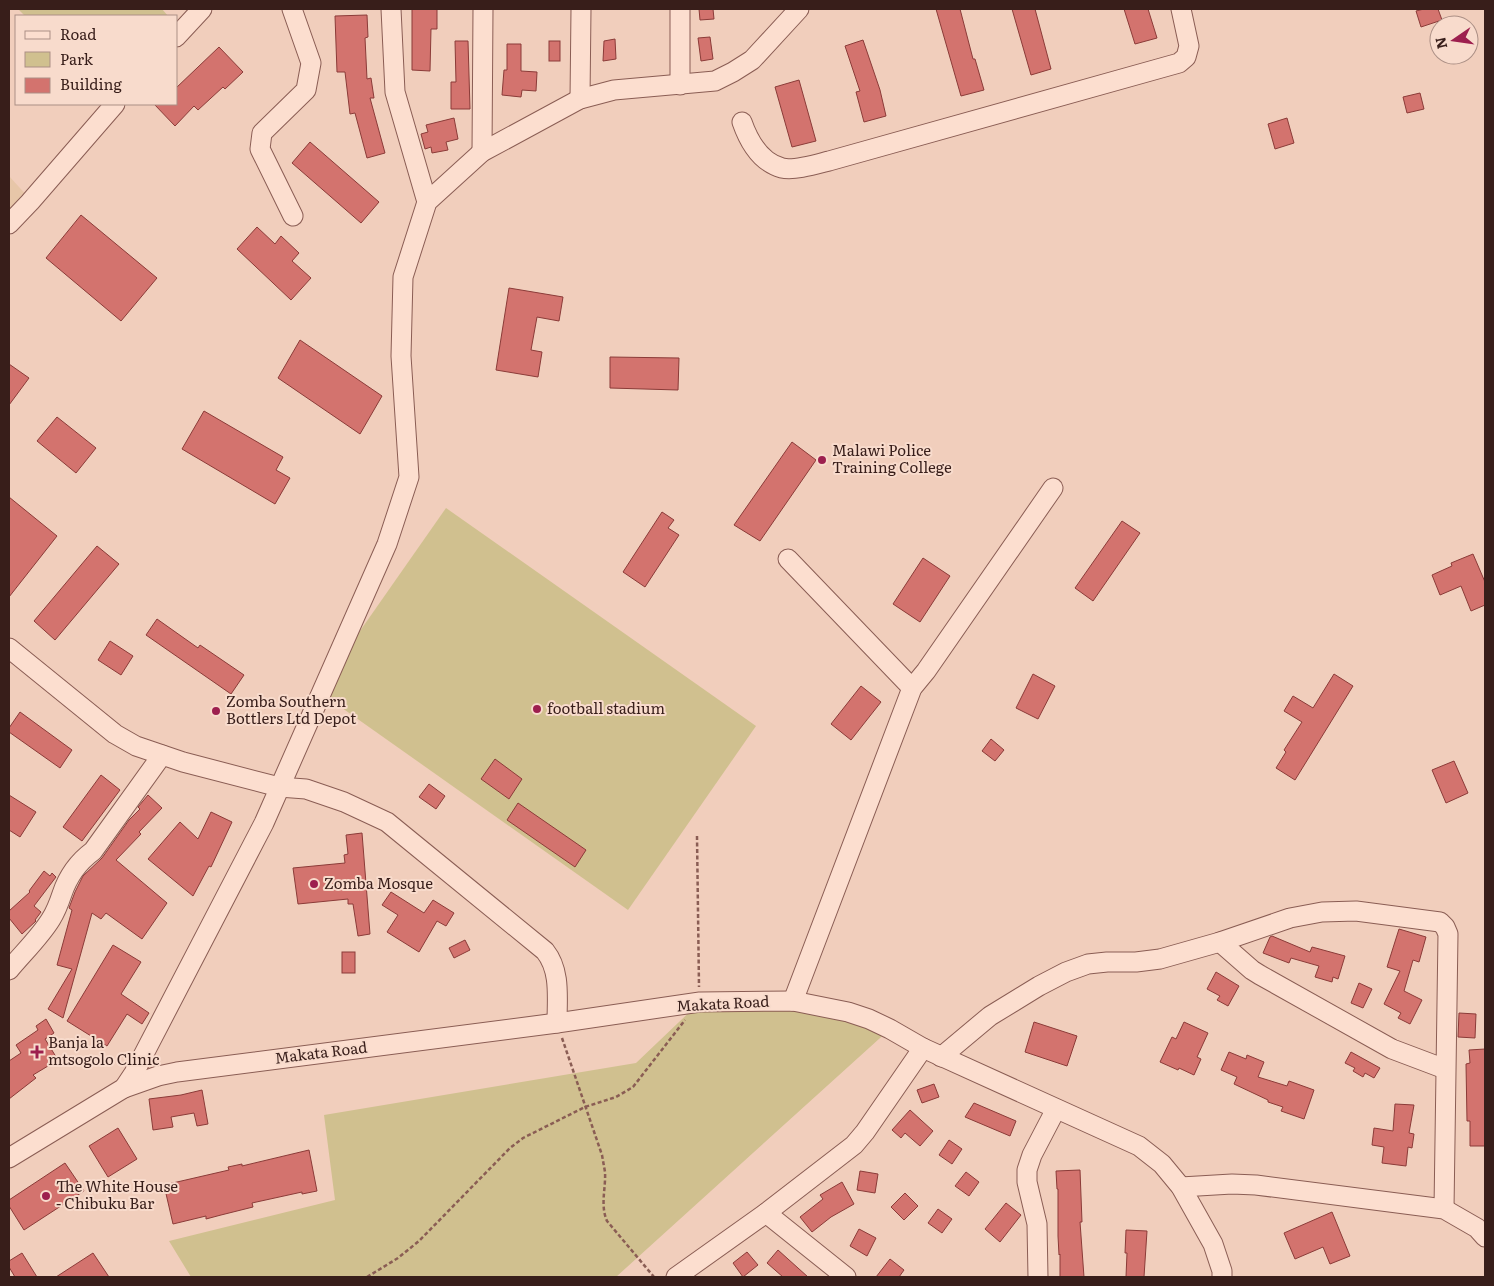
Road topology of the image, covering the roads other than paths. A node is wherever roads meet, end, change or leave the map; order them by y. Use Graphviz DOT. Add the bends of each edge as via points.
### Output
graph roads {
  1 [pos="202,9"];
  2 [pos="292,9"];
  3 [pos="391,9"];
  4 [pos="483,9"];
  5 [pos="581,9"];
  6 [pos="680,9"];
  7 [pos="799,9"];
  8 [pos="1181,9"];
  9 [pos="178,35"];
  10 [pos="680,85"];
  11 [pos="580,99"];
  12 [pos="114,105"];
  13 [pos="742,122"];
  14 [pos="482,152"];
  15 [pos="427,202"];
  16 [pos="293,216"];
  17 [pos="9,224"];
  18 [pos="1053,488"];
  19 [pos="788,559"];
  20 [pos="9,648"];
  21 [pos="912,688"];
  22 [pos="162,755"];
  23 [pos="279,788"];
  24 [pos="1220,942"];
  25 [pos="9,970"];
  26 [pos="793,1000"];
  27 [pos="557,1023"];
  28 [pos="923,1048"];
  29 [pos="941,1057"];
  30 [pos="1445,1070"];
  31 [pos="124,1088"];
  32 [pos="1056,1109"];
  33 [pos="9,1158"];
  34 [pos="1182,1187"];
  35 [pos="1444,1209"];
  36 [pos="766,1212"];
  37 [pos="1485,1237"];
  38 [pos="676,1277"];
  39 [pos="846,1277"];
  40 [pos="1038,1277"];
  41 [pos="1222,1277"];
  1 -- 9 [label="street"];
  2 -- 16 [label="street" via="311,63 306,90 262,133 260,149"];
  3 -- 15 [label="street" via="395,92"];
  4 -- 14 [label="street"];
  5 -- 11 [label="street"];
  6 -- 10 [label="street"];
  7 -- 10 [label="street" via="752,60 715,81"];
  8 -- 13 [label="street" via="1189,46 1186,57 1179,63 829,161 783,168 756,151"];
  10 -- 11 [label="street" via="614,90"];
  11 -- 14 [label="street"];
  12 -- 17 [label="street"];
  14 -- 15 [label="street"];
  15 -- 23 [label="street" via="403,277 401,356 409,477 387,544"];
  18 -- 21 [label="street"];
  19 -- 21 [label="street"];
  20 -- 22 [label="street" via="115,734"];
  21 -- 26 [label="street"];
  22 -- 23 [label="street"];
  22 -- 25 [label="street" via="93,851 72,872 50,921"];
  23 -- 27 [label="street" via="306,789 387,822 545,951 557,979"];
  23 -- 31 [label="street" via="143,1058"];
  24 -- 29 [label="street" via="1160,960 1088,964 1066,972 990,1016"];
  24 -- 30 [label="street" via="1252,970 1276,984 1392,1049"];
  24 -- 30 [label="street" via="1290,918 1322,912 1356,911 1440,922 1448,934"];
  26 -- 27 [label="street, Makata Road" via="700,1002"];
  26 -- 28 [label="street, Makata Road" via="869,1019"];
  27 -- 31 [label="street, Makata Road" via="177,1072"];
  28 -- 29 [label="street, Makata Road"];
  28 -- 36 [label="street" via="866,1132"];
  29 -- 32 [label="street, Makata Road"];
  30 -- 35 [label="street"];
  31 -- 33 [label="street"];
  32 -- 34 [label="street, Makata Road" via="1140,1146"];
  32 -- 40 [label="street" via="1027,1170 1037,1224"];
  34 -- 35 [label="street" via="1256,1185"];
  34 -- 41 [label="street, Makata Road" via="1212,1244"];
  35 -- 37 [label="street" via="1477,1228"];
  36 -- 38 [label="street"];
  36 -- 39 [label="street"];
}
